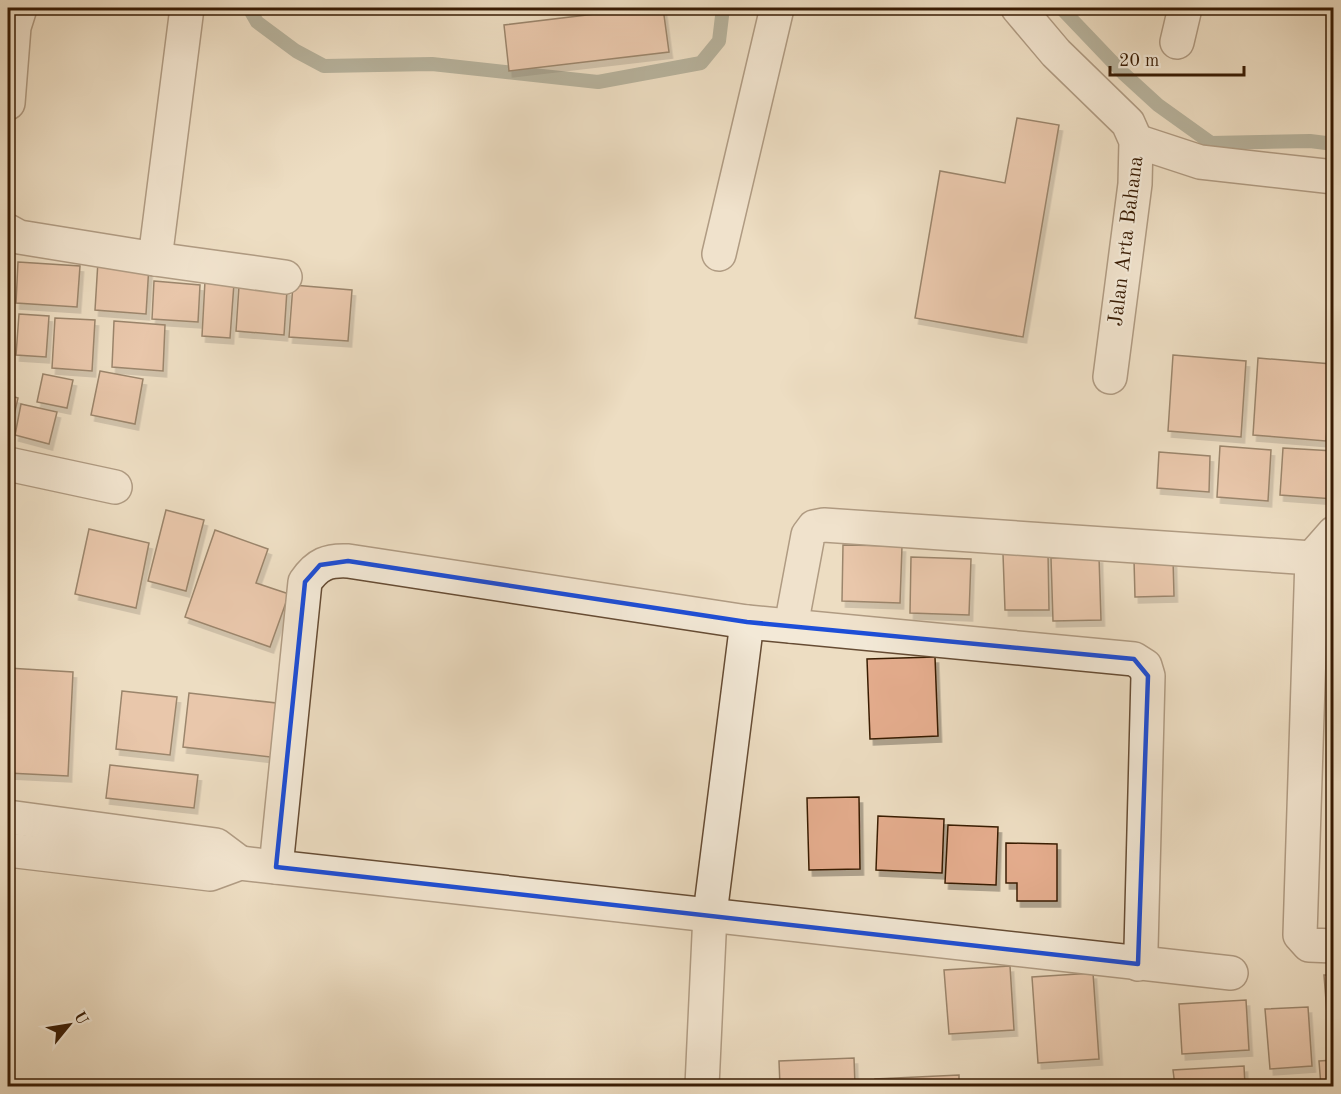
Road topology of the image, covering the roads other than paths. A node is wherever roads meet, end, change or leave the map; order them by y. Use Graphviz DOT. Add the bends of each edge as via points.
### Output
graph roads {
  1 [pos="20,8"];
  2 [pos="777,8"];
  3 [pos="1018,8"];
  4 [pos="1185,8"];
  5 [pos="181,10"];
  6 [pos="1177,42"];
  7 [pos="8,103"];
  8 [pos="1136,141"];
  9 [pos="1334,177"];
  10 [pos="8,231"];
  11 [pos="718,254"];
  12 [pos="155,259"];
  13 [pos="285,277"];
  14 [pos="1110,377"];
  15 [pos="8,464"];
  16 [pos="115,487"];
  17 [pos="1334,533"];
  18 [pos="1312,558"];
  19 [pos="747,622"];
  20 [pos="791,626"];
  21 [pos="8,817"];
  22 [pos="8,850"];
  23 [pos="240,863"];
  24 [pos="276,867"];
  25 [pos="710,914"];
  26 [pos="1334,946"];
  27 [pos="1138,964"];
  28 [pos="1231,973"];
  29 [pos="702,1086"];
  1 -- 7 [label="street" via="14,27"];
  2 -- 11 [label="street"];
  3 -- 8 [label="street, Jalan Arta Bahana" via="1056,53 1128,123"];
  4 -- 6 [label="street"];
  5 -- 12 [label="street"];
  8 -- 9 [label="street" via="1200,162"];
  8 -- 14 [label="street, Jalan Arta Bahana" via="1135,184"];
  10 -- 12 [label="street" via="19,237"];
  12 -- 13 [label="street"];
  15 -- 16 [label="street"];
  17 -- 18 [label="street"];
  18 -- 20 [label="street" via="824,525 814,527 808,535"];
  18 -- 26 [label="street" via="1300,935 1309,945"];
  19 -- 20 [label="street"];
  19 -- 24 [label="street" via="348,561 333,560 320,565 306,582"];
  19 -- 25 [label="street"];
  20 -- 27 [label="street" via="1134,659 1144,666 1148,676 1142,936"];
  21 -- 23 [label="street" via="216,845"];
  22 -- 23 [label="street" via="210,874"];
  23 -- 24 [label="street"];
  24 -- 25 [label="street"];
  25 -- 27 [label="street"];
  25 -- 29 [label="street"];
  27 -- 28 [label="street"];
}
